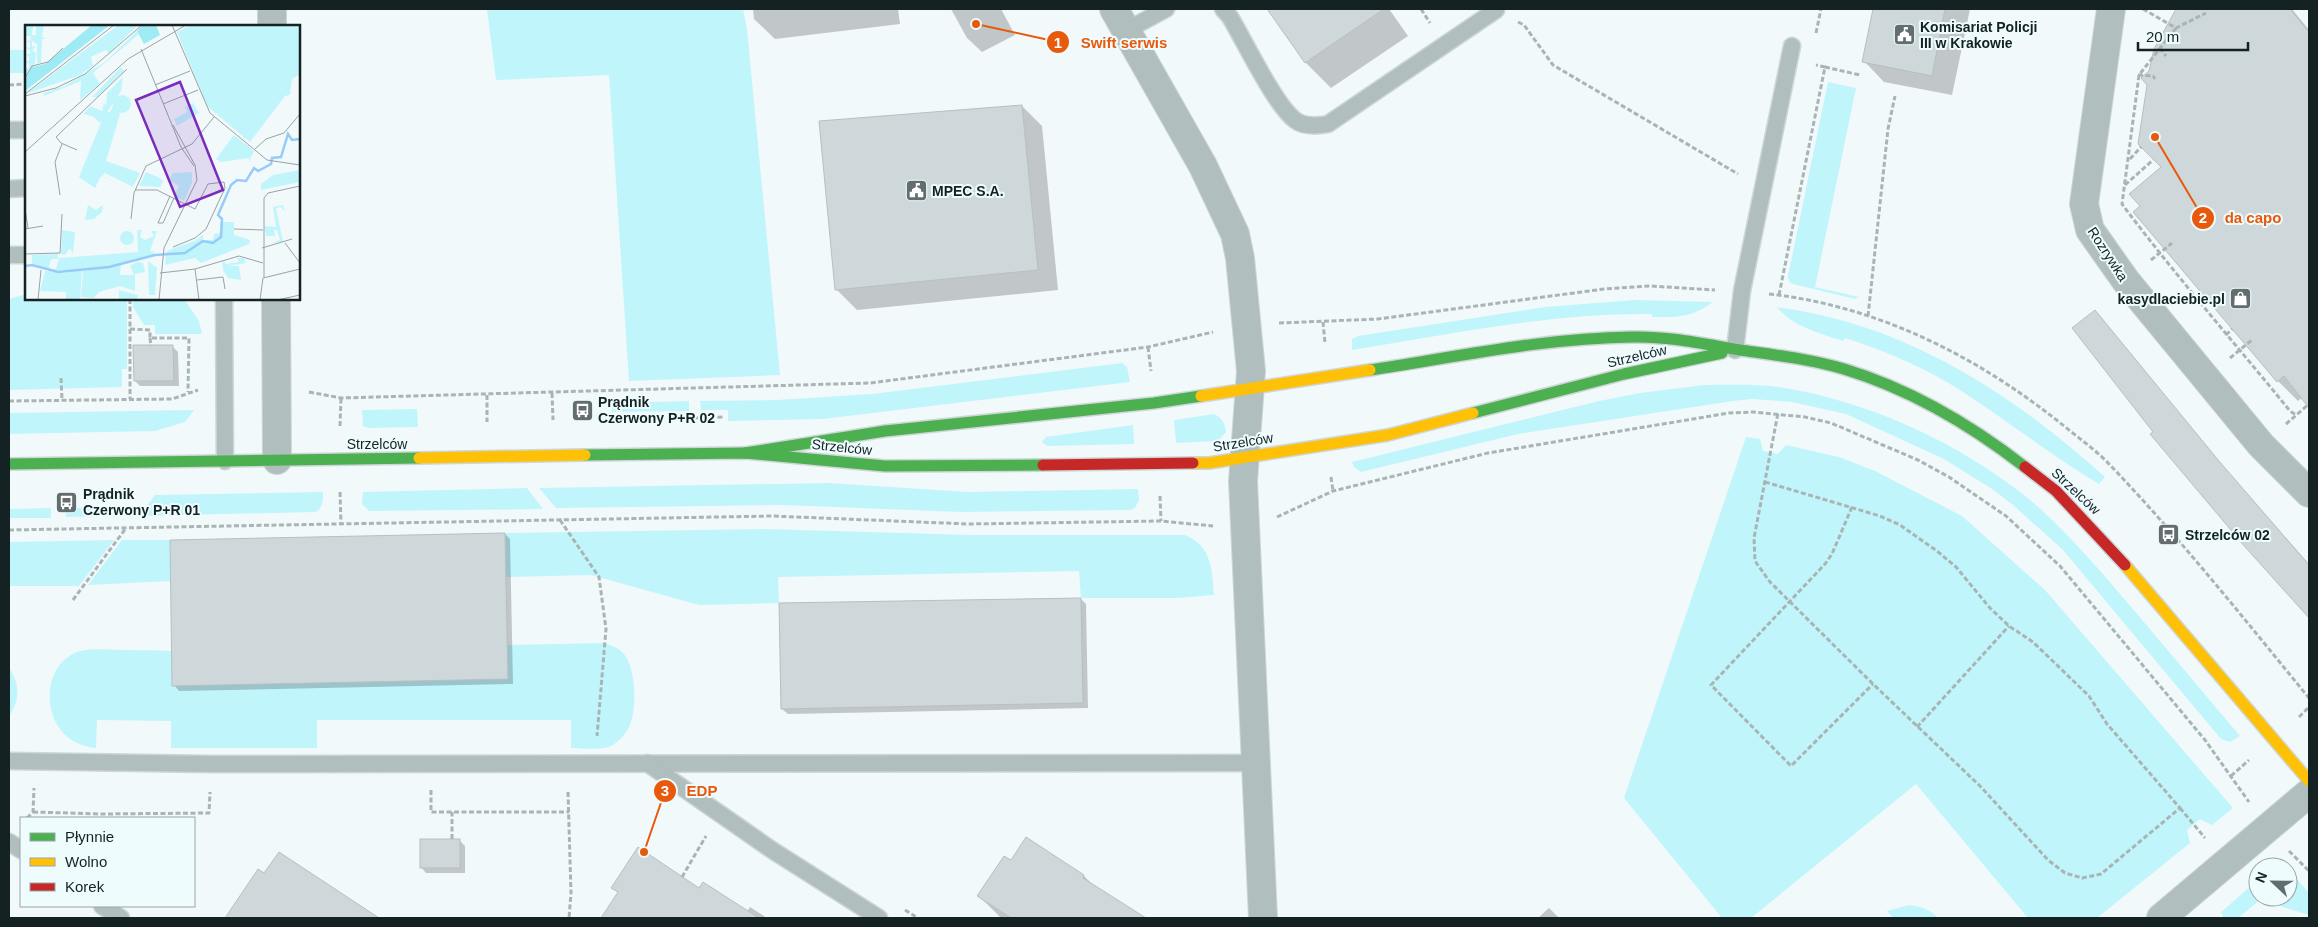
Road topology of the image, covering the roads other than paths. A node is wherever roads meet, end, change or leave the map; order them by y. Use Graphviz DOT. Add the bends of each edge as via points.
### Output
graph roads {
  1 [pos="272,9"];
  2 [pos="1166,9"];
  3 [pos="1223,9"];
  4 [pos="2111,9"];
  5 [pos="1496,10"];
  6 [pos="1120,20"];
  7 [pos="272,25"];
  8 [pos="1792,46"];
  9 [pos="9,130"];
  10 [pos="25,130"];
  11 [pos="9,188"];
  12 [pos="25,188"];
  13 [pos="9,255"];
  14 [pos="25,255"];
  15 [pos="276,300"];
  16 [pos="224,306"];
  17 [pos="1735,350"];
  18 [pos="1249,388"];
  19 [pos="745,453"];
  20 [pos="1245,458"];
  21 [pos="278,460"];
  22 [pos="225,461"];
  23 [pos="9,464"];
  24 [pos="2309,493"];
  25 [pos="9,761"];
  26 [pos="648,763"];
  27 [pos="1255,763"];
  28 [pos="2309,781"];
  29 [pos="2309,793"];
  30 [pos="9,842"];
  31 [pos="20,849"];
  32 [pos="104,907"];
  33 [pos="121,918"];
  34 [pos="879,918"];
  35 [pos="1263,918"];
  36 [pos="2161,918"];
  1 -- 7 [label="street"];
  2 -- 6 [label="lane"];
  3 -- 5 [label="lane" via="1283,108 1296,121 1313,126 1328,124"];
  4 -- 24 [label="street, Rozrywka" via="2084,204 2090,230 2126,281 2204,378 2274,460"];
  6 -- 18 [label="street" via="1203,166 1235,234 1251,371"];
  8 -- 17 [label="lane" via="1742,291"];
  9 -- 10 [label="lane"];
  11 -- 12 [label="lane"];
  13 -- 14 [label="lane"];
  15 -- 21 [label="street"];
  16 -- 22 [label="lane"];
  17 -- 18 [label="street, Strzelców" via="1683,340 1632,337 1550,343"];
  17 -- 20 [label="street, Strzelców" via="1624,374 1388,435"];
  17 -- 28 [label="street, Strzelców" via="1808,361 1881,382 1942,411 2005,452 2056,491 2124,562"];
  18 -- 19 [label="street, Strzelców" via="1154,403 884,431"];
  18 -- 20 [label="street"];
  19 -- 20 [label="street, Strzelców" via="885,466 1209,463"];
  19 -- 21 [label="street, Strzelców"];
  20 -- 27 [label="street" via="1243,481"];
  21 -- 22 [label="street, Strzelców"];
  22 -- 23 [label="street, Strzelców"];
  25 -- 26 [label="lane"];
  26 -- 27 [label="lane"];
  26 -- 34 [label="lane" via="718,814"];
  27 -- 35 [label="street"];
  29 -- 36 [label="street"];
  30 -- 31 [label="lane"];
  32 -- 33 [label="lane"];
}
